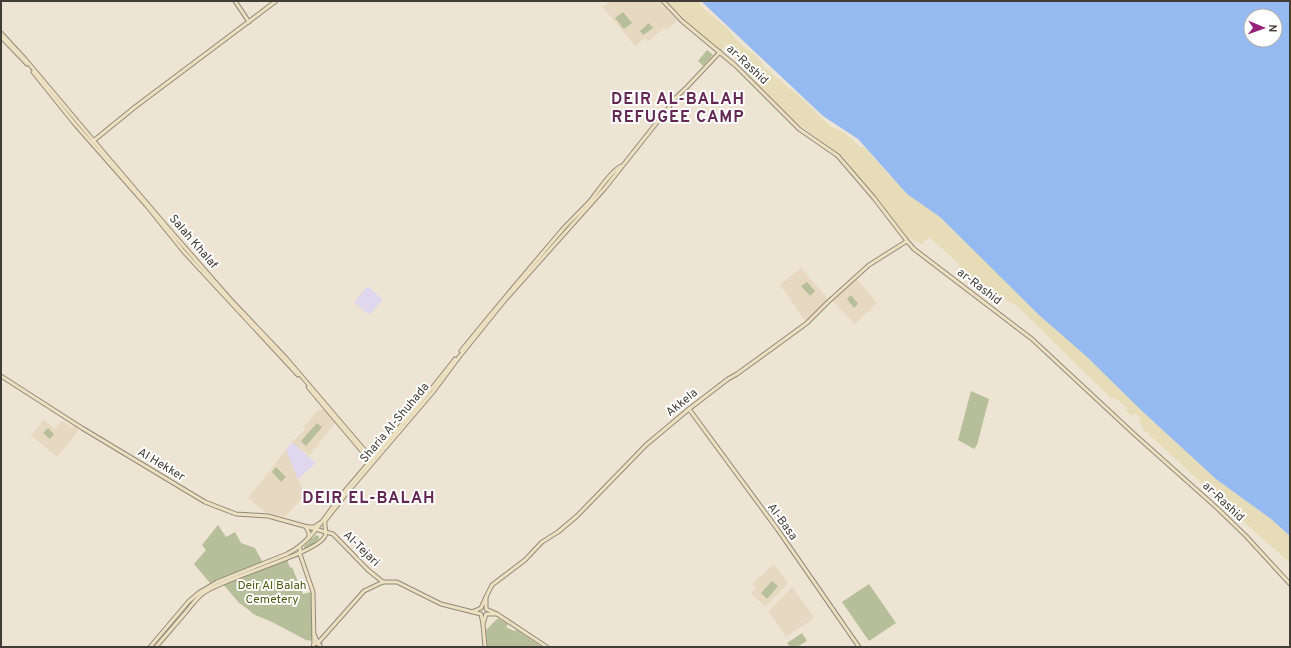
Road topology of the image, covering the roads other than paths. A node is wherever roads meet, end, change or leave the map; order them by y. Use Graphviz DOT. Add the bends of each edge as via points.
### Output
graph roads {
  1 [pos="235,1"];
  2 [pos="276,1"];
  3 [pos="663,1"];
  4 [pos="249,22"];
  5 [pos="1,33"];
  6 [pos="1,37"];
  7 [pos="720,52"];
  8 [pos="92,141"];
  9 [pos="907,242"];
  10 [pos="1,376"];
  11 [pos="689,409"];
  12 [pos="372,461"];
  13 [pos="322,521"];
  14 [pos="306,527"];
  15 [pos="316,530"];
  16 [pos="326,533"];
  17 [pos="309,538"];
  18 [pos="300,547"];
  19 [pos="300,554"];
  20 [pos="383,582"];
  21 [pos="1290,584"];
  22 [pos="486,597"];
  23 [pos="481,608"];
  24 [pos="486,609"];
  25 [pos="472,612"];
  26 [pos="481,614"];
  27 [pos="486,614"];
  28 [pos="497,614"];
  29 [pos="484,624"];
  30 [pos="314,634"];
  31 [pos="313,645"];
  32 [pos="320,645"];
  33 [pos="150,647"];
  34 [pos="156,647"];
  35 [pos="485,647"];
  36 [pos="547,647"];
  37 [pos="860,647"];
  1 -- 4 [label="main road"];
  2 -- 4 [label="main road"];
  3 -- 7 [label="main road, ar-Rashid" via="682,21"];
  4 -- 8 [label="main road"];
  5 -- 8 [label="main road, Salah Khalaf" via="26,59"];
  6 -- 8 [label="main road, Salah Khalaf"];
  7 -- 9 [label="main road, ar-Rashid" via="799,129 838,156"];
  7 -- 12 [label="main road, Sharia Al-Shuhada" via="671,102 586,211 505,300 433,392"];
  8 -- 12 [label="main road, Salah Khalaf" via="184,252 285,360"];
  9 -- 11 [label="main road, Akkela" via="869,265 807,324"];
  9 -- 21 [label="main road, ar-Rashid" via="1032,339 1217,508"];
  10 -- 14 [label="main road, Al Hekker" via="205,502 236,514 268,516"];
  11 -- 22 [label="main road, Akkela" via="646,445 576,516 492,585"];
  11 -- 37 [label="main road, Al-Basa"];
  12 -- 13 [label="main road, Sharia Al-Shuhada"];
  12 -- 16 [label="main road, Sharia Al-Shuhada" via="325,521"];
  13 -- 14 [label="main road"];
  13 -- 15 [label="main road, Sharia Al-Shuhada"];
  14 -- 15 [label="main road, Al Hekker"];
  14 -- 17 [label="main road"];
  15 -- 16 [label="main road, Al Hekker"];
  15 -- 17 [label="main road, Sharia Al-Shuhada"];
  16 -- 19 [label="main road" via="323,540"];
  16 -- 20 [label="main road, Al-Tejari" via="335,536"];
  17 -- 18 [label="main road, Sharia Al-Shuhada"];
  18 -- 19 [label="main road"];
  18 -- 33 [label="main road, Sharia Al-Shuhada" via="200,592 189,601"];
  19 -- 30 [label="main road" via="313,592"];
  19 -- 34 [label="main road" via="203,594"];
  20 -- 25 [label="main road" via="397,582 441,604"];
  20 -- 32 [label="main road" via="364,591"];
  22 -- 23 [label="main road, Akkela"];
  22 -- 24 [label="main road"];
  23 -- 24 [label="main road"];
  23 -- 25 [label="main road"];
  23 -- 26 [label="main road"];
  24 -- 27 [label="main road"];
  24 -- 28 [label="main road"];
  25 -- 26 [label="main road"];
  26 -- 27 [label="main road"];
  26 -- 29 [label="main road"];
  27 -- 28 [label="main road"];
  27 -- 29 [label="main road"];
  28 -- 36 [label="main road"];
  29 -- 35 [label="main road"];
  30 -- 31 [label="main road"];
  30 -- 32 [label="main road"];
  31 -- 32 [label="main road"];
}
